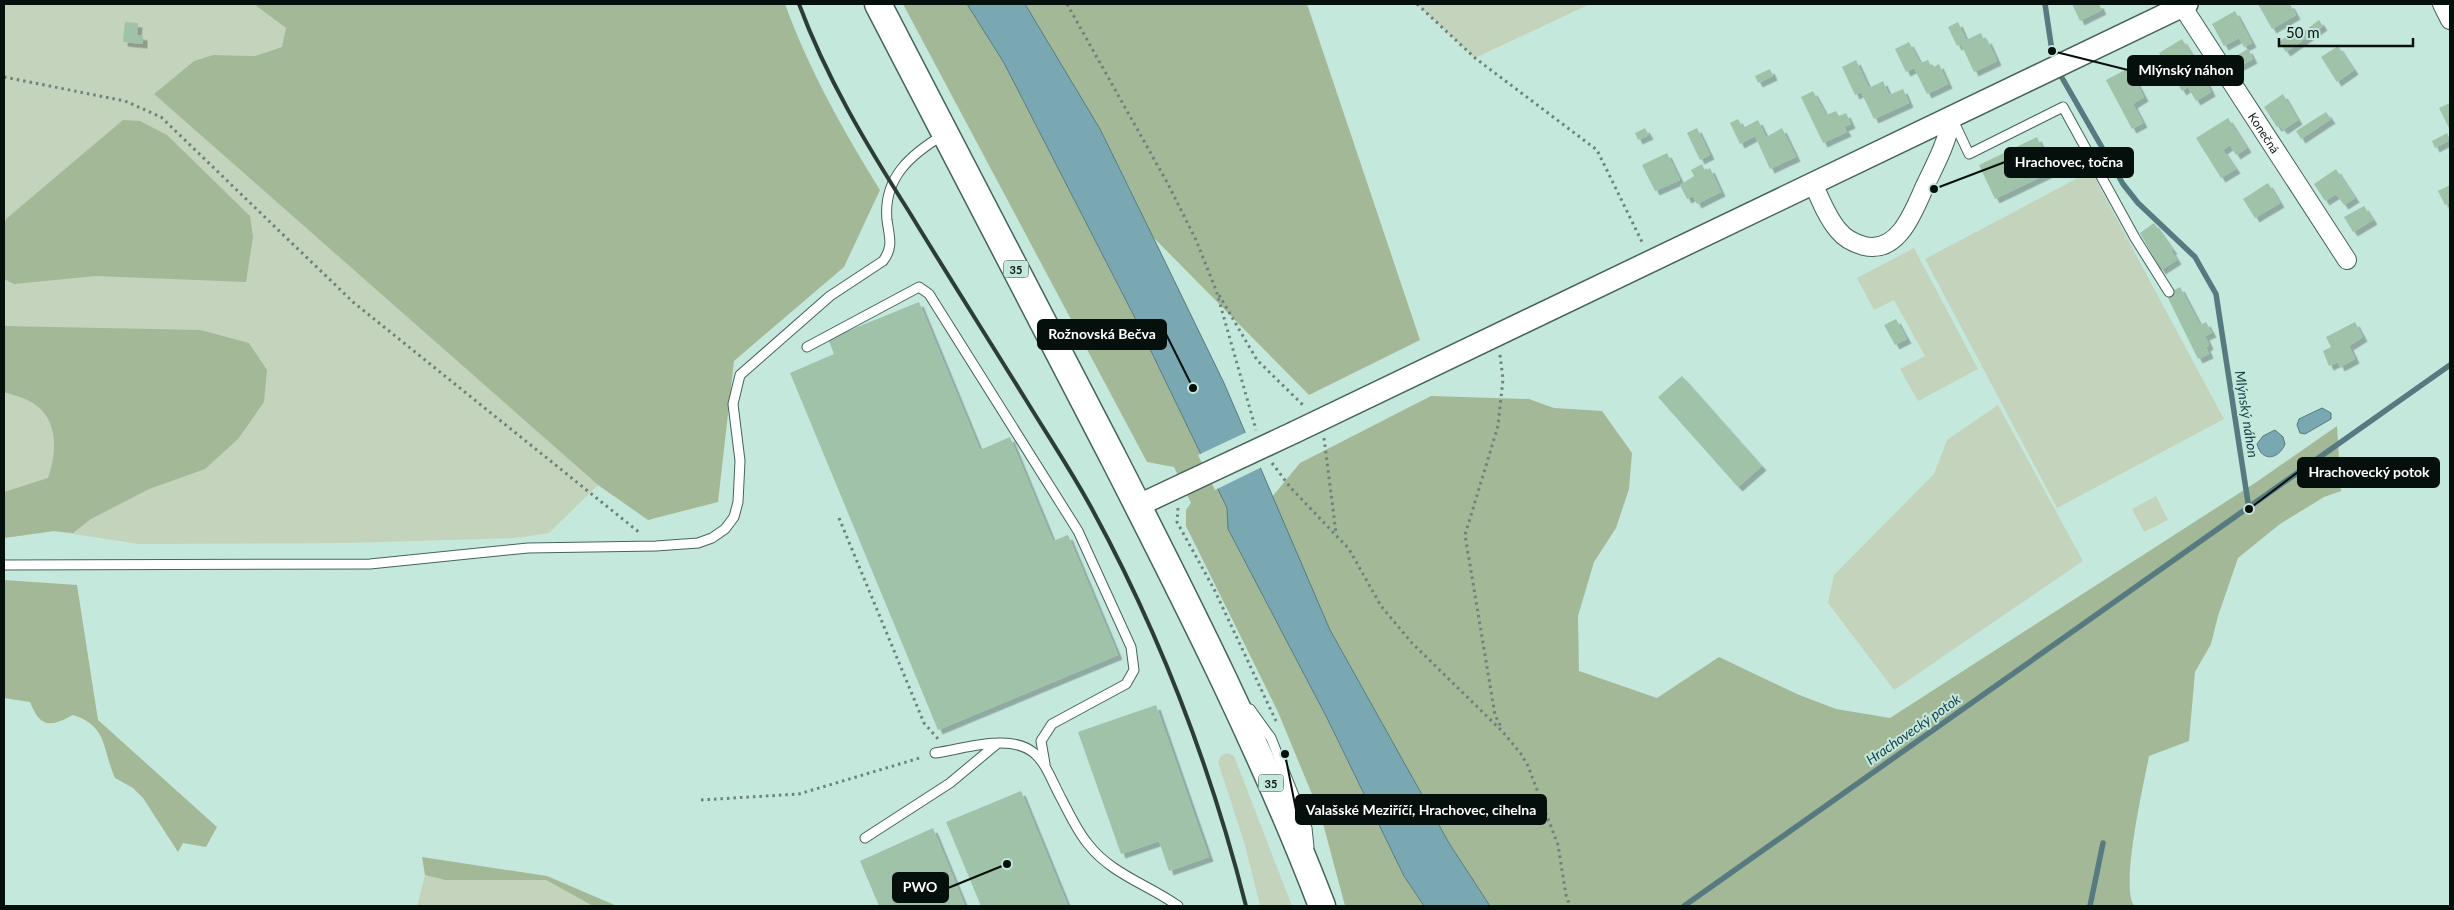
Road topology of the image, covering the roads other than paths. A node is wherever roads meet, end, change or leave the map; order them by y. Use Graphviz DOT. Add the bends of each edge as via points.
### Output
graph roads {
  1 [pos="878,4"];
  2 [pos="2442,4"];
  3 [pos="2184,5"];
  4 [pos="2450,20"];
  5 [pos="1952,117"];
  6 [pos="946,134"];
  7 [pos="1813,183"];
  8 [pos="2346,260"];
  9 [pos="2169,292"];
  10 [pos="807,347"];
  11 [pos="1138,506"];
  12 [pos="4,565"];
  13 [pos="998,743"];
  14 [pos="935,753"];
  15 [pos="1045,764"];
  16 [pos="865,838"];
  17 [pos="1178,906"];
  18 [pos="1322,906"];
  1 -- 6 [label="main road, 35"];
  2 -- 4 [label="street"];
  3 -- 5 [label="street"];
  3 -- 8 [label="street, Konečná"];
  5 -- 7 [label="street"];
  5 -- 7 [label="street" via="1945,144 1912,215 1888,244 1872,248 1845,237 1833,223"];
  5 -- 9 [label="lane" via="1969,154 2064,107 2135,238"];
  6 -- 11 [label="main road, 35"];
  6 -- 12 [label="lane" via="914,154 891,183 887,199 891,241 889,253 883,261 830,296 740,374 733,404 740,488 734,517 712,538 698,543 656,546 528,548 370,564"];
  7 -- 11 [label="street, bridge" via="1494,336 1319,427 1295,432 1184,494"];
  10 -- 15 [label="lane" via="919,287 929,294 1078,531 1131,646 1134,670 1126,684 1052,724 1041,741"];
  11 -- 18 [label="main road, 35" via="1216,662"];
  13 -- 14 [label="lane"];
  13 -- 15 [label="lane" via="1017,744 1032,750"];
  13 -- 16 [label="lane" via="950,784"];
  15 -- 17 [label="lane" via="1060,798 1088,844 1114,868"];
}
